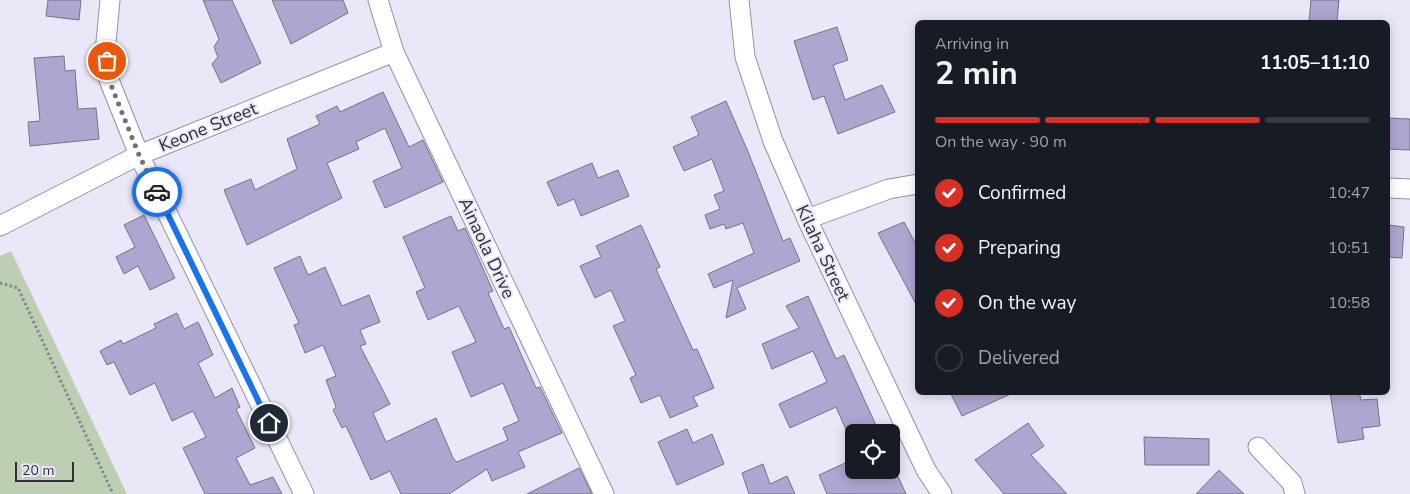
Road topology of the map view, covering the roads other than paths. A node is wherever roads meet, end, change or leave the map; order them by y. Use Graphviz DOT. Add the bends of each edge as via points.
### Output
graph roads {
  1 [pos="110,0"];
  2 [pos="378,0"];
  3 [pos="739,0"];
  4 [pos="394,52"];
  5 [pos="139,155"];
  6 [pos="915,185"];
  7 [pos="1390,188"];
  8 [pos="1410,189"];
  9 [pos="807,219"];
  10 [pos="0,226"];
  11 [pos="1258,447"];
  12 [pos="304,494"];
  13 [pos="604,494"];
  14 [pos="942,494"];
  15 [pos="1294,494"];
  1 -- 5 [label="street" via="106,42 109,80"];
  2 -- 4 [label="street, Ainaola Drive"];
  3 -- 9 [label="street, Kilaha Street" via="745,57 774,142"];
  4 -- 5 [label="street, Keone Street"];
  4 -- 13 [label="street, Ainaola Drive"];
  5 -- 10 [label="street, Keone Street"];
  5 -- 12 [label="street"];
  6 -- 9 [label="street" via="889,189"];
  7 -- 8 [label="street"];
  9 -- 14 [label="street, Kilaha Street" via="926,470"];
  11 -- 15 [label="street" via="1292,483"];
}
